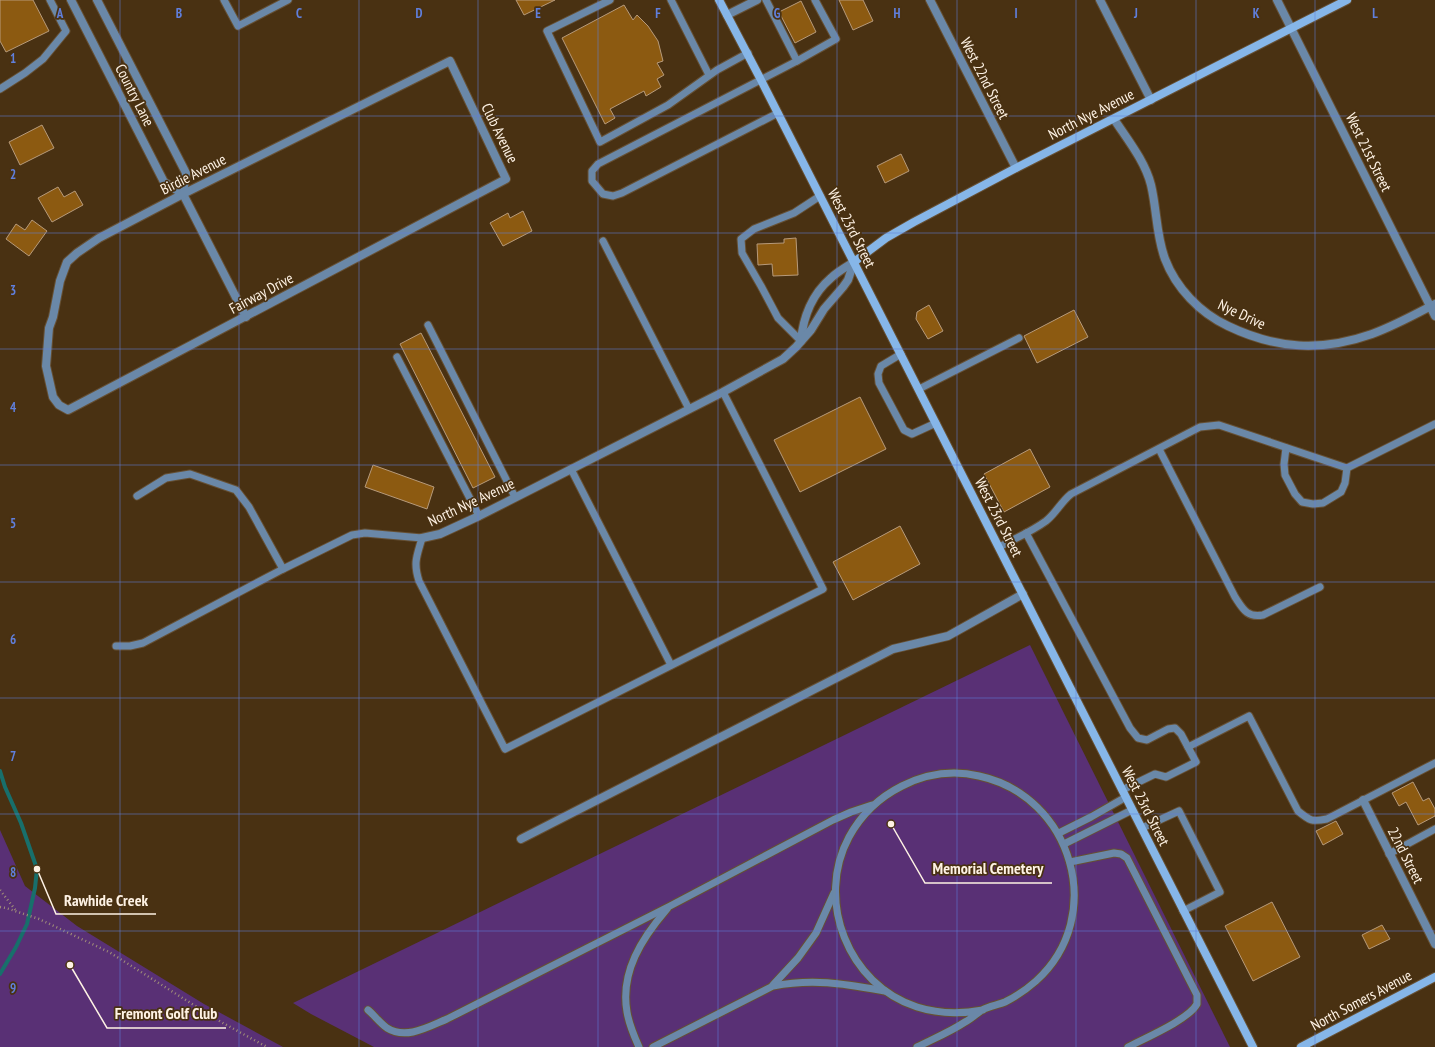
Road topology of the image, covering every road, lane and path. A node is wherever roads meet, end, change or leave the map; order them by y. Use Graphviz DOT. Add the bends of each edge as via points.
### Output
graph roads {
  1 [pos="50,0"];
  2 [pos="71,0"];
  3 [pos="97,0"];
  4 [pos="224,0"];
  5 [pos="288,0"];
  6 [pos="610,0"];
  7 [pos="671,0"];
  8 [pos="719,0"];
  9 [pos="757,0"];
  10 [pos="766,0"];
  11 [pos="815,0"];
  12 [pos="930,0"];
  13 [pos="1100,0"];
  14 [pos="1278,0"];
  15 [pos="1346,0"];
  16 [pos="727,15"];
  17 [pos="1292,27"];
  18 [pos="748,53"];
  19 [pos="797,62"];
  20 [pos="709,75"];
  21 [pos="761,80"];
  22 [pos="461,85"];
  23 [pos="0,89"];
  24 [pos="1151,100"];
  25 [pos="778,113"];
  26 [pos="1114,119"];
  27 [pos="1016,168"];
  28 [pos="183,194"];
  29 [pos="820,196"];
  30 [pos="471,197"];
  31 [pos="602,241"];
  32 [pos="854,262"];
  33 [pos="1433,306"];
  34 [pos="1435,316"];
  35 [pos="246,317"];
  36 [pos="428,325"];
  37 [pos="1019,338"];
  38 [pos="801,341"];
  39 [pos="901,354"];
  40 [pos="397,357"];
  41 [pos="918,389"];
  42 [pos="723,392"];
  43 [pos="64,408"];
  44 [pos="689,409"];
  45 [pos="936,423"];
  46 [pos="1435,424"];
  47 [pos="1286,448"];
  48 [pos="1159,449"];
  49 [pos="1347,468"];
  50 [pos="571,469"];
  51 [pos="137,496"];
  52 [pos="515,497"];
  53 [pos="478,516"];
  54 [pos="1026,533"];
  55 [pos="422,538"];
  56 [pos="998,547"];
  57 [pos="282,569"];
  58 [pos="1320,587"];
  59 [pos="1023,594"];
  60 [pos="116,646"];
  61 [pos="671,665"];
  62 [pos="1188,747"];
  63 [pos="1435,763"];
  64 [pos="1124,794"];
  65 [pos="1363,800"];
  66 [pos="873,805"];
  67 [pos="1132,810"];
  68 [pos="1142,828"];
  69 [pos="1435,829"];
  70 [pos="1058,833"];
  71 [pos="521,839"];
  72 [pos="1064,844"];
  73 [pos="1390,854"];
  74 [pos="1070,862"];
  75 [pos="835,889"];
  76 [pos="0,890"];
  77 [pos="0,906"];
  78 [pos="670,906"];
  79 [pos="1183,911"];
  80 [pos="18,912"];
  81 [pos="1434,941"];
  82 [pos="1435,977"];
  83 [pos="773,986"];
  84 [pos="887,991"];
  85 [pos="368,1010"];
  86 [pos="983,1010"];
  87 [pos="267,1047"];
  88 [pos="639,1047"];
  89 [pos="653,1047"];
  90 [pos="917,1047"];
  91 [pos="1128,1047"];
  92 [pos="1253,1047"];
  93 [pos="1301,1047"];
  1 -- 23 [label="lane" via="66,31 43,59"];
  2 -- 28 [label="street, Country Lane" via="164,182"];
  3 -- 28 [label="street, Country Lane" via="186,173"];
  4 -- 5 [label="lane" via="238,26"];
  6 -- 20 [label="lane" via="547,31 600,142 668,105"];
  7 -- 20 [label="lane"];
  8 -- 16 [label="main road, West 23rd Street"];
  9 -- 16 [label="street"];
  10 -- 19 [label="lane"];
  11 -- 19 [label="lane" via="836,39"];
  12 -- 27 [label="street, West 22nd Street"];
  13 -- 24 [label="street"];
  14 -- 17 [label="street, West 21st Street"];
  15 -- 17 [label="main road, North Nye Avenue"];
  16 -- 18 [label="main road, West 23rd Street"];
  17 -- 24 [label="main road, North Nye Avenue"];
  17 -- 33 [label="street, West 21st Street"];
  18 -- 20 [label="lane"];
  18 -- 21 [label="main road, West 23rd Street"];
  19 -- 21 [label="lane"];
  21 -- 25 [label="main road, West 23rd Street"];
  21 -- 25 [label="lane" via="598,164 592,171 592,181 603,194 613,196 622,193"];
  22 -- 28 [label="street, Birdie Avenue" via="450,60"];
  22 -- 30 [label="street, Club Avenue" via="506,179"];
  24 -- 26 [label="main road, North Nye Avenue"];
  25 -- 29 [label="main road, West 23rd Street"];
  26 -- 27 [label="main road, North Nye Avenue"];
  26 -- 33 [label="street, Nye Drive" via="1139,158 1150,184 1165,260 1176,281 1192,302 1216,321 1264,341 1289,346 1316,346 1371,334"];
  27 -- 32 [label="main road, North Nye Avenue" via="898,231"];
  28 -- 35 [label="street"];
  28 -- 43 [label="street, Birdie Avenue" via="99,238 67,262 49,328 46,366 53,397"];
  29 -- 32 [label="main road, West 23rd Street"];
  29 -- 38 [label="lane" via="794,213 754,229 741,239 742,253 778,318"];
  30 -- 35 [label="street, Fairway Drive"];
  31 -- 44 [label="lane"];
  32 -- 38 [label="street, North Nye Avenue" via="844,287"];
  32 -- 38 [label="street, North Nye Avenue" via="830,278 815,297 806,316"];
  32 -- 39 [label="main road, West 23rd Street"];
  33 -- 34 [label="street, West 21st Street"];
  35 -- 43 [label="street, Fairway Drive" via="68,410"];
  36 -- 52 [label="lane"];
  37 -- 41 [label="lane"];
  38 -- 42 [label="street, North Nye Avenue" via="783,359"];
  39 -- 41 [label="main road, West 23rd Street"];
  39 -- 45 [label="lane" via="881,366 878,383 904,430 912,434"];
  40 -- 53 [label="lane"];
  41 -- 45 [label="main road, West 23rd Street"];
  42 -- 44 [label="street, North Nye Avenue"];
  42 -- 61 [label="lane" via="823,589"];
  44 -- 50 [label="street, North Nye Avenue"];
  45 -- 56 [label="main road, West 23rd Street"];
  46 -- 49 [label="lane"];
  47 -- 48 [label="lane" via="1219,425 1200,427"];
  47 -- 49 [label="lane"];
  47 -- 49 [label="lane" via="1285,475 1302,502 1323,503 1341,492"];
  48 -- 54 [label="lane" via="1072,494 1063,500 1046,521"];
  48 -- 58 [label="lane" via="1235,597 1249,615 1263,615"];
  50 -- 52 [label="street, North Nye Avenue"];
  50 -- 61 [label="lane"];
  51 -- 57 [label="lane" via="166,478 190,474 236,490"];
  52 -- 53 [label="street, North Nye Avenue"];
  53 -- 55 [label="street, North Nye Avenue" via="440,534"];
  54 -- 56 [label="lane"];
  54 -- 62 [label="lane" via="1130,728 1138,738 1147,740 1175,728"];
  55 -- 57 [label="lane, North Nye Avenue" via="365,533 352,535"];
  55 -- 61 [label="lane" via="415,562 419,581 505,749"];
  56 -- 59 [label="main road, West 23rd Street"];
  57 -- 60 [label="lane, North Nye Avenue" via="143,643"];
  59 -- 64 [label="main road, West 23rd Street"];
  59 -- 71 [label="street" via="948,636 893,649"];
  62 -- 64 [label="lane" via="1196,762 1166,777 1155,774"];
  62 -- 65 [label="lane" via="1249,716 1298,811 1307,818 1315,822"];
  63 -- 65 [label="lane"];
  64 -- 67 [label="main road, West 23rd Street"];
  64 -- 70 [label="lane" via="1091,817"];
  65 -- 73 [label="street, 22nd Street"];
  66 -- 70 [label="lane" via="893,790 928,776 972,774 1003,783 1018,791 1041,810"];
  66 -- 75 [label="lane" via="846,843"];
  66 -- 78 [label="lane" via="833,820"];
  67 -- 68 [label="main road, West 23rd Street"];
  67 -- 72 [label="lane"];
  68 -- 79 [label="main road, West 23rd Street"];
  68 -- 79 [label="lane" via="1179,811 1220,892"];
  69 -- 73 [label="lane"];
  70 -- 72 [label="lane"];
  72 -- 74 [label="lane"];
  73 -- 81 [label="street, 22nd Street"];
  74 -- 86 [label="lane" via="1074,908 1069,929 1057,956 1037,980 1021,993"];
  74 -- 91 [label="lane" via="1114,853 1127,858 1195,990 1198,1000 1191,1012"];
  75 -- 83 [label="lane" via="816,933"];
  75 -- 84 [label="lane" via="838,918 848,946 864,971"];
  76 -- 80 [label="path"];
  77 -- 80 [label="path"];
  78 -- 85 [label="lane" via="422,1030 404,1034 387,1028"];
  78 -- 88 [label="lane" via="653,926 630,965 626,988 627,1011"];
  79 -- 92 [label="main road, West 23rd Street"];
  80 -- 87 [label="path" via="39,919 109,952 215,1019"];
  82 -- 93 [label="main road, North Somers Avenue"];
  83 -- 84 [label="lane" via="809,981"];
  83 -- 89 [label="lane"];
  84 -- 86 [label="lane" via="902,1001 934,1011 950,1013"];
  86 -- 90 [label="lane"];
}
